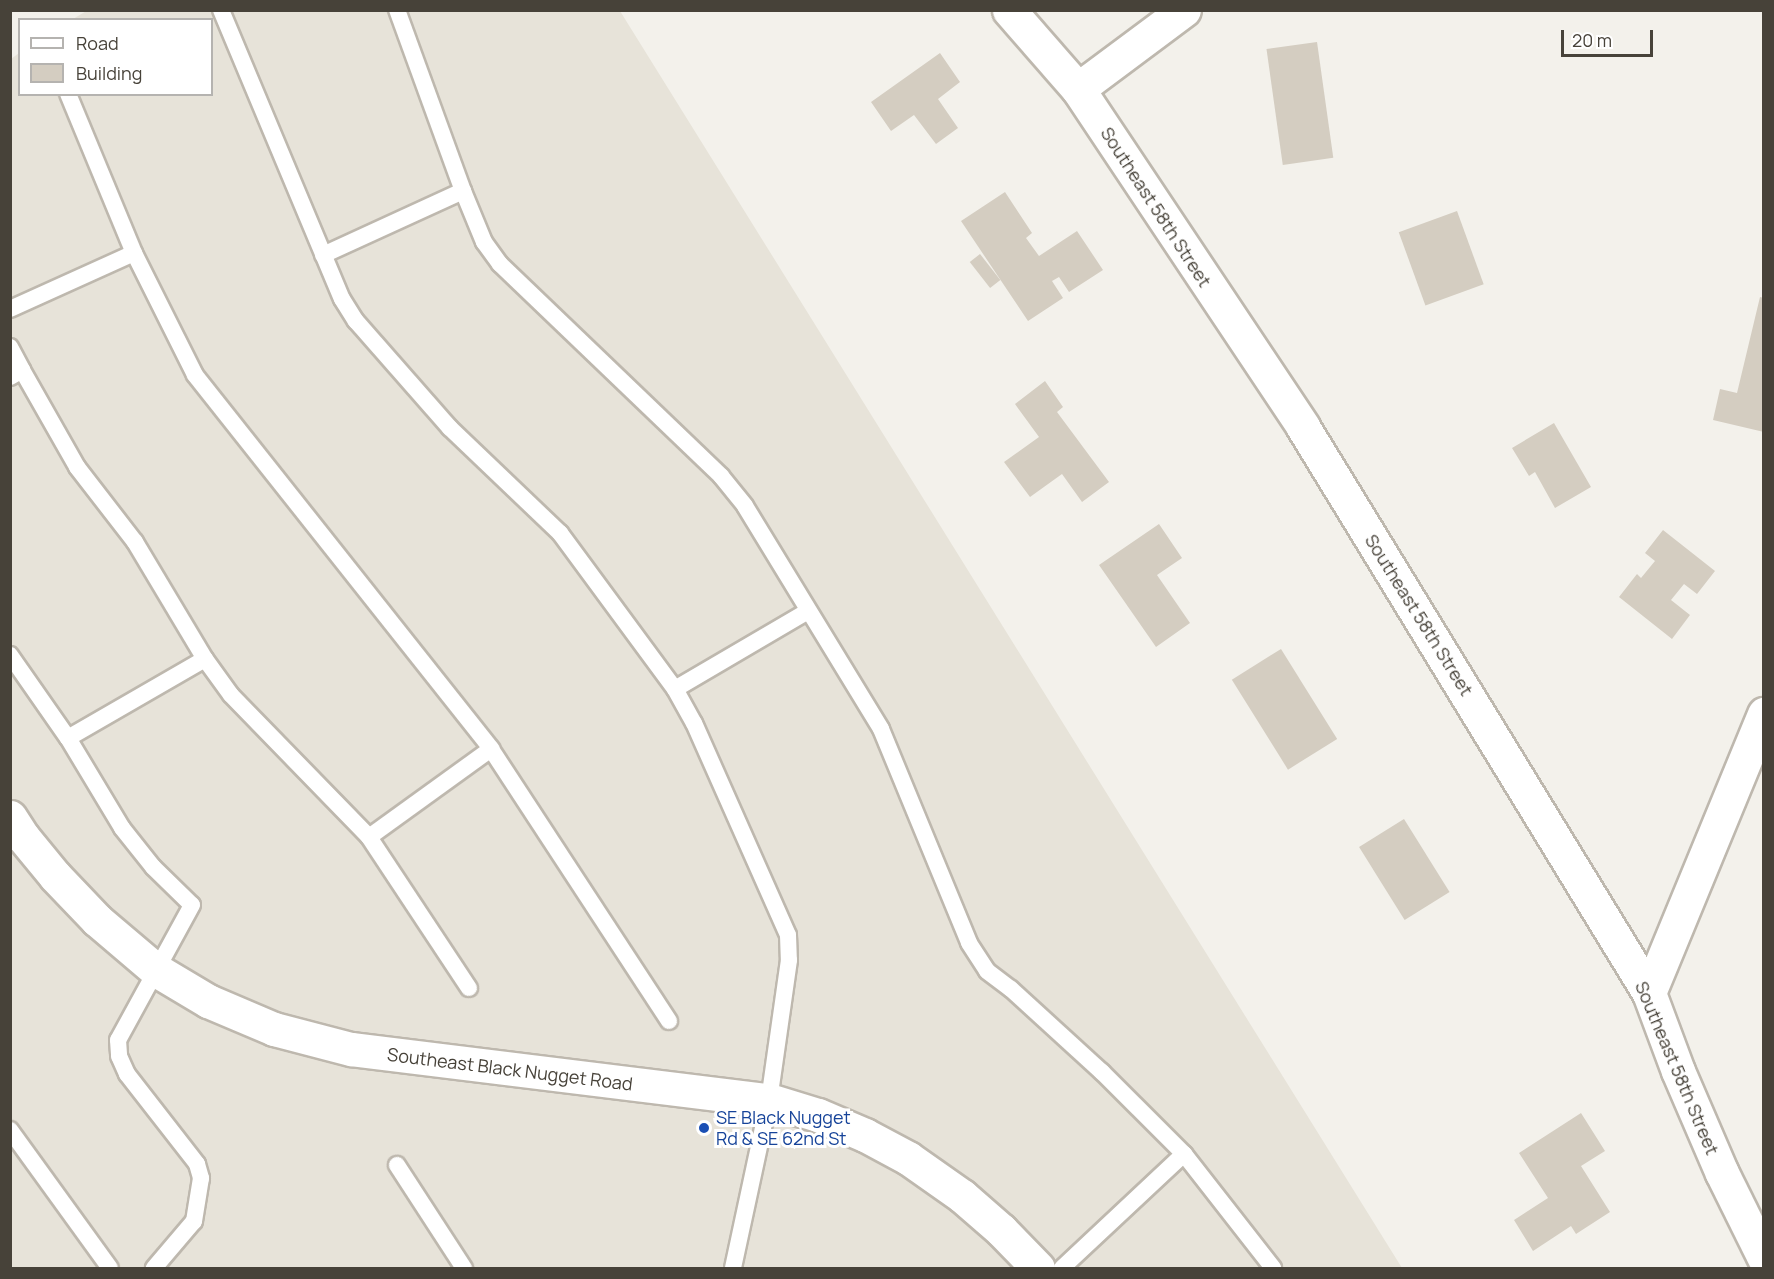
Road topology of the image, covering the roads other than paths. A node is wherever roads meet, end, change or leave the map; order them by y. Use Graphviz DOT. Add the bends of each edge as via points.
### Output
graph roads {
  1 [pos="221,10"];
  2 [pos="397,10"];
  3 [pos="1009,10"];
  4 [pos="1184,10"];
  5 [pos="1078,89"];
  6 [pos="69,96"];
  7 [pos="463,191"];
  8 [pos="134,253"];
  9 [pos="323,255"];
  10 [pos="10,309"];
  11 [pos="10,346"];
  12 [pos="16,374"];
  13 [pos="808,611"];
  14 [pos="10,655"];
  15 [pos="205,659"];
  16 [pos="675,689"];
  17 [pos="1764,714"];
  18 [pos="68,738"];
  19 [pos="491,749"];
  20 [pos="10,818"];
  21 [pos="369,837"];
  22 [pos="156,969"];
  23 [pos="469,988"];
  24 [pos="1649,993"];
  25 [pos="669,1021"];
  26 [pos="769,1100"];
  27 [pos="10,1130"];
  28 [pos="1184,1154"];
  29 [pos="397,1165"];
  30 [pos="1764,1258"];
  31 [pos="110,1269"];
  32 [pos="154,1269"];
  33 [pos="464,1269"];
  34 [pos="732,1269"];
  35 [pos="1038,1269"];
  36 [pos="1062,1269"];
  37 [pos="1274,1269"];
  1 -- 9 [label="lane"];
  2 -- 7 [label="lane"];
  3 -- 5 [label="street, Southeast 58th Street"];
  4 -- 5 [label="street"];
  5 -- 24 [label="street, Southeast 58th Street" via="1303,427"];
  6 -- 8 [label="lane"];
  7 -- 9 [label="lane"];
  7 -- 13 [label="lane" via="484,242 500,264 721,476 745,506"];
  8 -- 10 [label="lane"];
  8 -- 19 [label="lane" via="195,375"];
  9 -- 16 [label="lane" via="356,321 450,428 560,533"];
  11 -- 12 [label="lane"];
  12 -- 15 [label="lane" via="77,467 135,542"];
  13 -- 16 [label="lane"];
  13 -- 28 [label="lane" via="881,729 969,943 987,970 1102,1072"];
  14 -- 18 [label="lane"];
  15 -- 18 [label="lane"];
  15 -- 21 [label="lane" via="231,695"];
  16 -- 26 [label="lane" via="694,723 788,935 789,960"];
  17 -- 24 [label="street"];
  18 -- 22 [label="lane" via="122,828 153,867 192,905"];
  19 -- 21 [label="lane"];
  19 -- 25 [label="lane"];
  20 -- 22 [label="street, Southeast Black Nugget Road" via="48,868 90,913"];
  21 -- 23 [label="lane"];
  22 -- 26 [label="street, Southeast Black Nugget Road" via="208,1001 274,1029 351,1049"];
  22 -- 32 [label="lane" via="118,1040 119,1056 127,1074 197,1164 201,1178 194,1221"];
  24 -- 30 [label="street, Southeast 58th Street" via="1678,1071"];
  26 -- 34 [label="lane"];
  26 -- 35 [label="street, Southeast Black Nugget Road" via="828,1119 908,1158 962,1196"];
  27 -- 31 [label="lane"];
  28 -- 36 [label="lane"];
  28 -- 37 [label="lane"];
  29 -- 33 [label="lane"];
}
